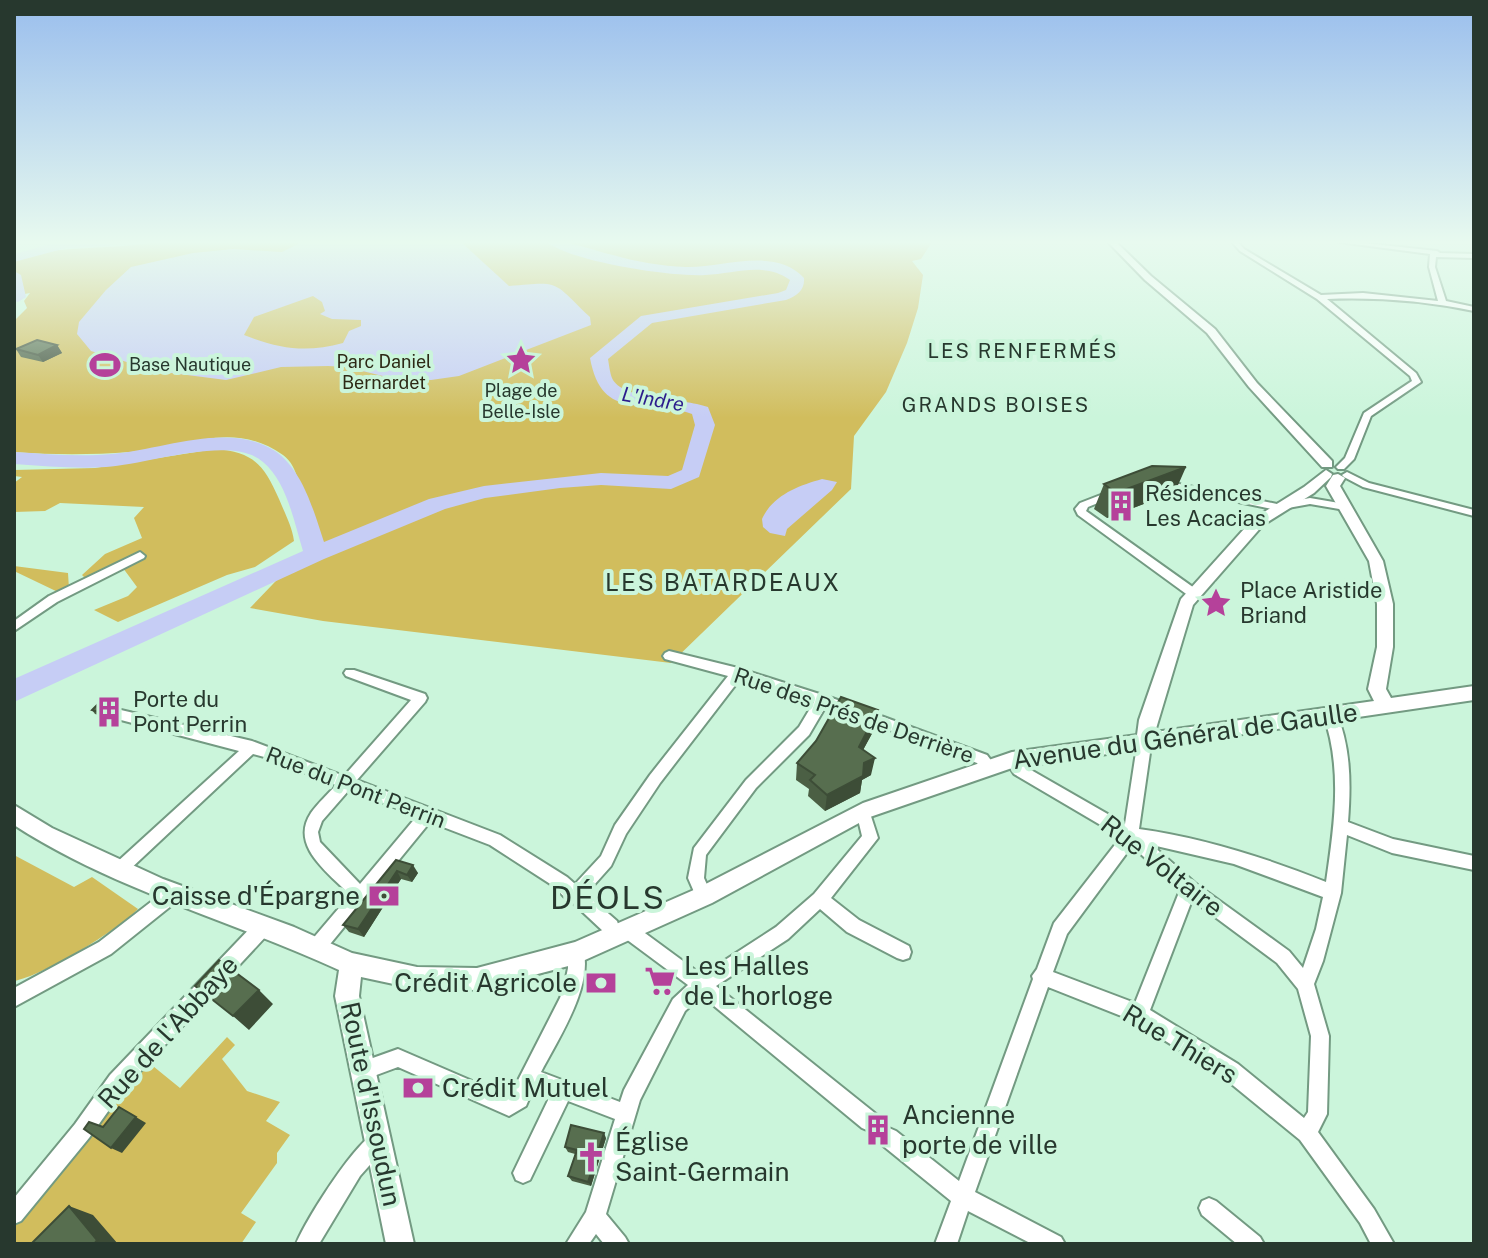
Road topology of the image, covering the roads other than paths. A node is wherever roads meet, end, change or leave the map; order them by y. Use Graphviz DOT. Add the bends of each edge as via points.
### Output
graph roads {
  1 [pos="1175,301"];
  2 [pos="1322,301"];
  3 [pos="1427,301"];
  4 [pos="1442,302"];
  5 [pos="1474,309"];
  6 [pos="1336,472"];
  7 [pos="1156,484"];
  8 [pos="1120,491"];
  9 [pos="1277,507"];
  10 [pos="1345,507"];
  11 [pos="1474,513"];
  12 [pos="140,556"];
  13 [pos="1193,593"];
  14 [pos="14,627"];
  15 [pos="669,656"];
  16 [pos="350,673"];
  17 [pos="738,673"];
  18 [pos="1474,693"];
  19 [pos="822,701"];
  20 [pos="1386,706"];
  21 [pos="1330,714"];
  22 [pos="121,715"];
  23 [pos="1145,739"];
  24 [pos="252,747"];
  25 [pos="1012,760"];
  26 [pos="989,767"];
  27 [pos="349,782"];
  28 [pos="863,811"];
  29 [pos="14,814"];
  30 [pos="427,815"];
  31 [pos="1342,826"];
  32 [pos="1131,835"];
  33 [pos="1474,863"];
  34 [pos="121,868"];
  35 [pos="1189,888"];
  36 [pos="175,893"];
  37 [pos="1333,893"];
  38 [pos="360,895"];
  39 [pos="574,896"];
  40 [pos="704,896"];
  41 [pos="820,899"];
  42 [pos="263,927"];
  43 [pos="621,934"];
  44 [pos="316,948"];
  45 [pos="903,952"];
  46 [pos="576,953"];
  47 [pos="351,964"];
  48 [pos="1041,976"];
  49 [pos="1305,984"];
  50 [pos="702,985"];
  51 [pos="14,998"];
  52 [pos="1140,1014"];
  53 [pos="363,1071"];
  54 [pos="529,1076"];
  55 [pos="563,1090"];
  56 [pos="625,1114"];
  57 [pos="869,1121"];
  58 [pos="1307,1133"];
  59 [pos="889,1138"];
  60 [pos="379,1140"];
  61 [pos="523,1173"];
  62 [pos="963,1197"];
  63 [pos="1209,1208"];
  64 [pos="14,1214"];
  65 [pos="595,1217"];
  66 [pos="307,1244"];
  67 [pos="400,1244"];
  68 [pos="577,1244"];
  69 [pos="618,1244"];
  70 [pos="946,1244"];
  71 [pos="1054,1244"];
  72 [pos="1253,1244"];
  73 [pos="1383,1244"];
  1 -- 6 [label="main road" via="1211,331 1253,385"];
  2 -- 6 [label="street" via="1417,382 1367,415 1349,459"];
  3 -- 4 [label="street"];
  4 -- 5 [label="street"];
  6 -- 9 [label="main road"];
  6 -- 10 [label="main road" via="1333,486"];
  6 -- 11 [label="street"];
  7 -- 9 [label="street"];
  8 -- 13 [label="street" via="1084,505 1082,513"];
  9 -- 10 [label="street" via="1310,501"];
  9 -- 13 [label="main road"];
  10 -- 20 [label="main road" via="1376,561 1385,604 1385,647 1377,689"];
  12 -- 14 [label="street" via="53,599"];
  13 -- 23 [label="main road" via="1184,606"];
  15 -- 17 [label="street, Rue des Prés de Derrière"];
  16 -- 27 [label="street" via="420,698"];
  17 -- 19 [label="street, Rue des Prés de Derrière"];
  17 -- 39 [label="street" via="655,779 606,861"];
  18 -- 20 [label="main road, Avenue du Général de Gaulle"];
  19 -- 26 [label="street, Rue des Prés de Derrière" via="982,759"];
  19 -- 40 [label="street" via="804,731 751,784 699,853 696,878"];
  20 -- 21 [label="main road, Avenue du Général de Gaulle"];
  21 -- 23 [label="main road, Avenue du Général de Gaulle"];
  21 -- 31 [label="street" via="1338,728"];
  22 -- 24 [label="street, Rue du Pont Perrin"];
  23 -- 25 [label="main road, Avenue du Général de Gaulle"];
  23 -- 32 [label="street"];
  24 -- 27 [label="street, Rue du Pont Perrin"];
  24 -- 34 [label="street"];
  25 -- 26 [label="main road, Avenue du Général de Gaulle"];
  25 -- 32 [label="street, Rue Voltaire" via="1019,770"];
  26 -- 28 [label="main road, Avenue du Général de Gaulle"];
  27 -- 30 [label="street, Rue du Pont Perrin"];
  27 -- 38 [label="street" via="316,818 311,832 313,845"];
  28 -- 40 [label="main road, Avenue du Général de Gaulle"];
  28 -- 41 [label="street" via="870,838"];
  29 -- 34 [label="main road, Avenue du Général de Gaulle"];
  30 -- 38 [label="street"];
  30 -- 39 [label="street, Rue du Pont Perrin" via="495,840"];
  31 -- 33 [label="street" via="1392,846"];
  31 -- 37 [label="street"];
  32 -- 35 [label="street, Rue Voltaire"];
  32 -- 37 [label="street" via="1252,864"];
  32 -- 48 [label="street" via="1060,929"];
  34 -- 36 [label="main road, Avenue du Général de Gaulle"];
  35 -- 49 [label="street, Rue Voltaire" via="1283,957"];
  35 -- 52 [label="street"];
  36 -- 42 [label="main road, Avenue du Général de Gaulle"];
  36 -- 51 [label="street" via="105,948"];
  37 -- 49 [label="street" via="1314,970"];
  38 -- 44 [label="street"];
  39 -- 43 [label="street, Rue du Pont Perrin"];
  40 -- 43 [label="main road, Avenue du Général de Gaulle"];
  41 -- 45 [label="street" via="853,926"];
  41 -- 50 [label="street" via="782,933"];
  42 -- 44 [label="main road, Avenue du Général de Gaulle"];
  42 -- 64 [label="street, Rue de l'Abbaye" via="117,1082"];
  43 -- 46 [label="main road, Avenue du Général de Gaulle"];
  43 -- 50 [label="street, Rue du Pont Perrin"];
  44 -- 47 [label="main road, Avenue du Général de Gaulle"];
  46 -- 47 [label="main road, Avenue du Général de Gaulle" via="494,976 454,980"];
  46 -- 54 [label="street" via="579,968 573,987"];
  47 -- 53 [label="main road, Route d'Issoudun" via="347,996"];
  48 -- 52 [label="street, Rue Thiers"];
  48 -- 62 [label="street"];
  49 -- 58 [label="street" via="1320,1036 1317,1114"];
  50 -- 56 [label="street" via="679,1005"];
  50 -- 57 [label="street, Rue du Pont Perrin"];
  52 -- 58 [label="street, Rue Thiers" via="1231,1071"];
  53 -- 54 [label="street" via="398,1058 509,1106 519,1099"];
  53 -- 60 [label="main road, Route d'Issoudun"];
  54 -- 55 [label="street"];
  55 -- 56 [label="street"];
  55 -- 61 [label="street"];
  56 -- 65 [label="street"];
  58 -- 73 [label="street, Rue Thiers"];
  59 -- 62 [label="street"];
  60 -- 66 [label="street" via="353,1169"];
  60 -- 67 [label="main road, Route d'Issoudun"];
  62 -- 70 [label="street"];
  62 -- 71 [label="street"];
  63 -- 72 [label="street"];
  65 -- 68 [label="street"];
  65 -- 69 [label="street"];
}
